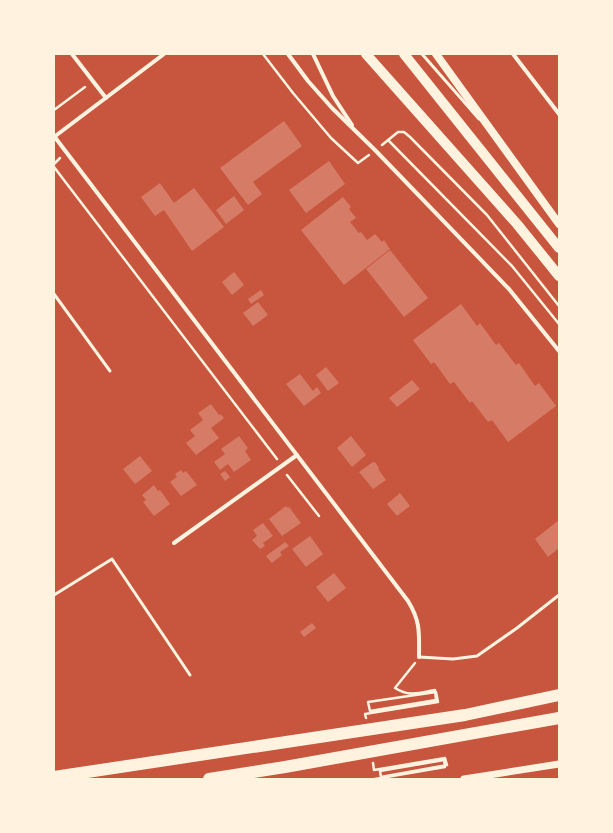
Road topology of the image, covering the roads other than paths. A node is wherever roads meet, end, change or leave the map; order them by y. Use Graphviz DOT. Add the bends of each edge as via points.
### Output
graph roads {
  1 [pos="72,54"];
  2 [pos="164,54"];
  3 [pos="288,54"];
  4 [pos="314,54"];
  5 [pos="366,54"];
  6 [pos="404,54"];
  7 [pos="422,54"];
  8 [pos="436,54"];
  9 [pos="513,54"];
  10 [pos="106,98"];
  11 [pos="559,114"];
  12 [pos="354,129"];
  13 [pos="54,136"];
  14 [pos="510,156"];
  15 [pos="559,224"];
  16 [pos="559,248"];
  17 [pos="559,276"];
  18 [pos="54,294"];
  19 [pos="559,351"];
  20 [pos="110,371"];
  21 [pos="297,455"];
  22 [pos="174,544"];
  23 [pos="54,595"];
  24 [pos="559,595"];
  25 [pos="418,657"];
  26 [pos="190,675"];
  27 [pos="559,695"];
  28 [pos="559,718"];
  29 [pos="559,764"];
  30 [pos="54,778"];
  31 [pos="209,779"];
  32 [pos="464,779"];
  1 -- 10 [label="street"];
  2 -- 10 [label="street"];
  3 -- 12 [label="street" via="320,95"];
  4 -- 12 [label="street" via="333,96"];
  5 -- 17 [label="main road" via="517,224"];
  6 -- 16 [label="main road"];
  7 -- 14 [label="lane"];
  8 -- 14 [label="main road"];
  9 -- 11 [label="street"];
  10 -- 13 [label="street"];
  12 -- 19 [label="street" via="509,288"];
  13 -- 21 [label="street"];
  14 -- 15 [label="main road"];
  18 -- 20 [label="lane"];
  21 -- 22 [label="street"];
  21 -- 25 [label="street" via="412,608 419,625"];
  23 -- 26 [label="lane" via="112,559"];
  24 -- 25 [label="lane" via="476,656 453,659"];
  27 -- 30 [label="highway" via="465,715"];
  28 -- 31 [label="highway"];
  29 -- 32 [label="street"];
}
